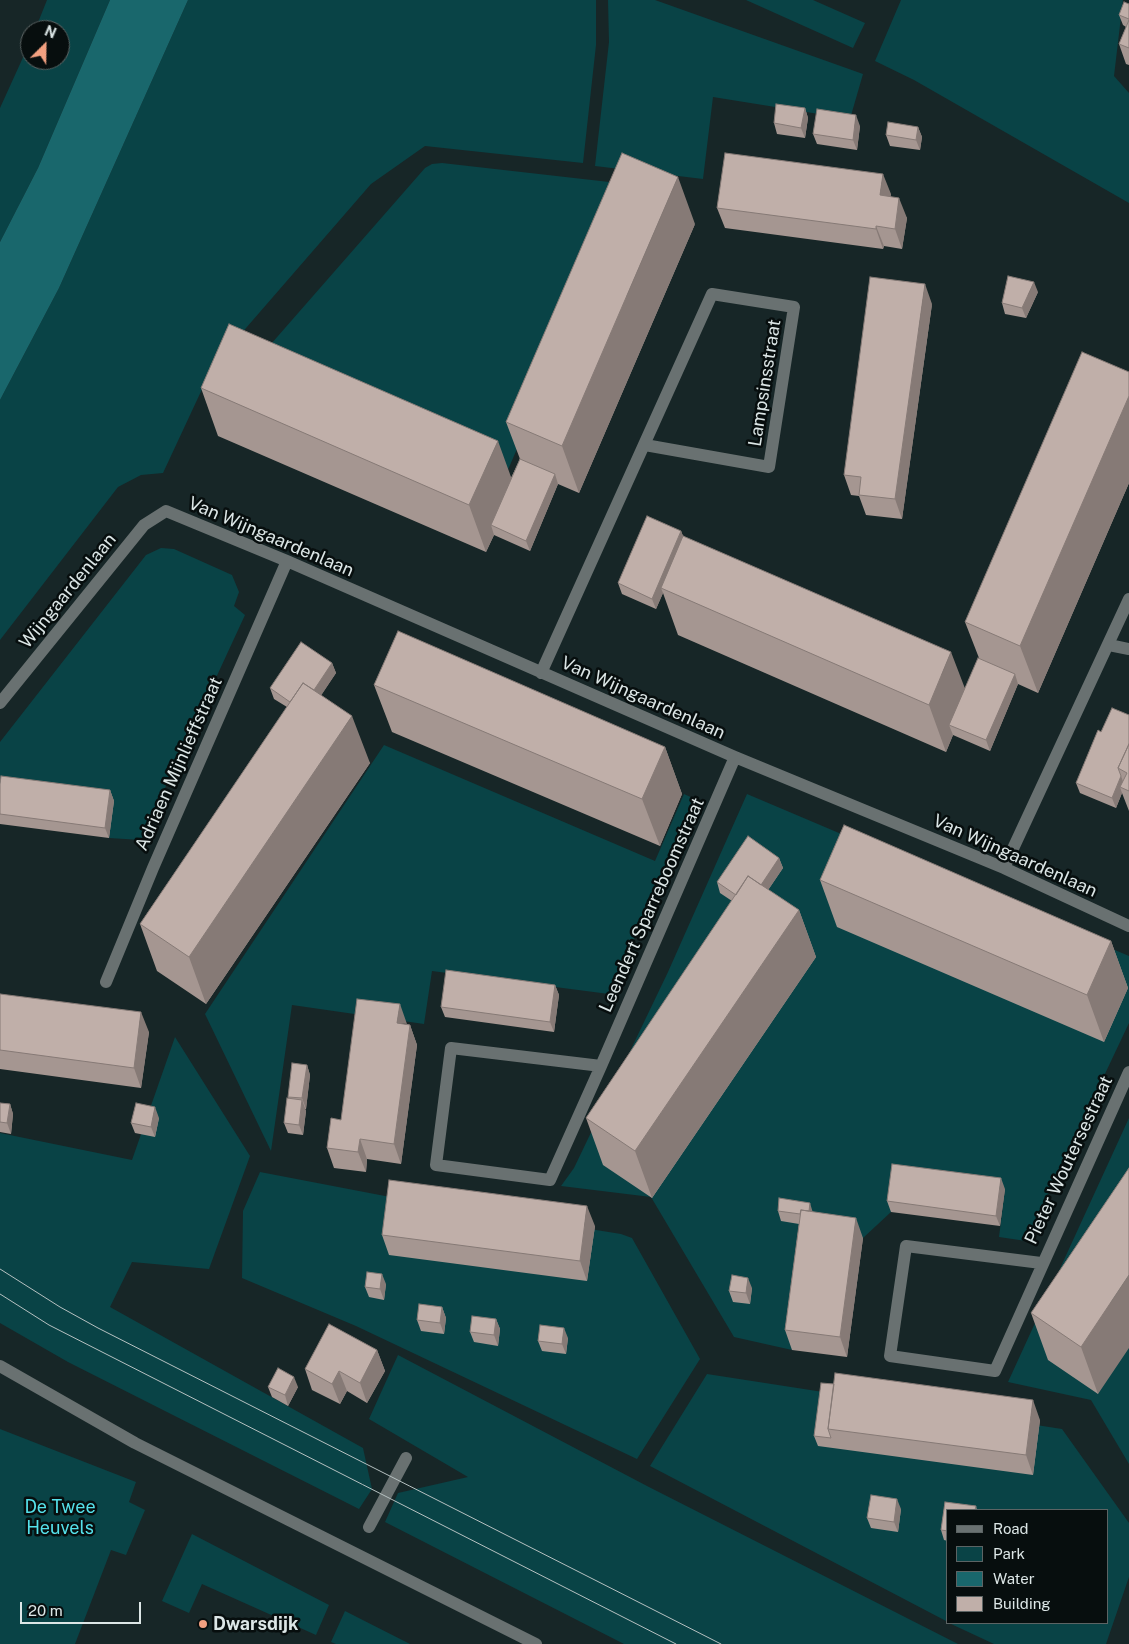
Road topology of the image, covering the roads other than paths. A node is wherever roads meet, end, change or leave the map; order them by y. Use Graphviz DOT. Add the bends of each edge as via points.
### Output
graph roads {
  1 [pos="645,444"];
  2 [pos="144,525"];
  3 [pos="287,561"];
  4 [pos="1129,599"];
  5 [pos="1109,645"];
  6 [pos="1129,649"];
  7 [pos="541,673"];
  8 [pos="0,704"];
  9 [pos="735,757"];
  10 [pos="1004,868"];
  11 [pos="1129,926"];
  12 [pos="106,982"];
  13 [pos="601,1066"];
  14 [pos="1129,1072"];
  15 [pos="1041,1263"];
  16 [pos="0,1366"];
  17 [pos="406,1458"];
  18 [pos="369,1527"];
  19 [pos="536,1644"];
  1 -- 1 [label="street, Lampsinsstraat" via="712,294 794,307 769,467"];
  1 -- 7 [label="street, Lampsinsstraat"];
  2 -- 3 [label="street, Van Wijngaardenlaan" via="166,511"];
  2 -- 8 [label="street, Wijngaardenlaan"];
  3 -- 7 [label="street, Van Wijngaardenlaan"];
  3 -- 12 [label="street, Adriaen Mijnlieffstraat"];
  4 -- 5 [label="street"];
  5 -- 6 [label="street"];
  5 -- 10 [label="street"];
  7 -- 9 [label="street, Van Wijngaardenlaan"];
  9 -- 10 [label="street, Van Wijngaardenlaan"];
  9 -- 13 [label="street, Leendert Sparreboomstraat"];
  10 -- 11 [label="street, Van Wijngaardenlaan"];
  13 -- 13 [label="street, Leendert Sparreboomstraat" via="451,1048 436,1165 550,1180"];
  14 -- 15 [label="street, Pieter Woutersestraat"];
  15 -- 15 [label="street, Pieter Woutersestraat" via="906,1246 890,1356 995,1371"];
  16 -- 19 [label="street" via="135,1443"];
  17 -- 18 [label="street"];
}
